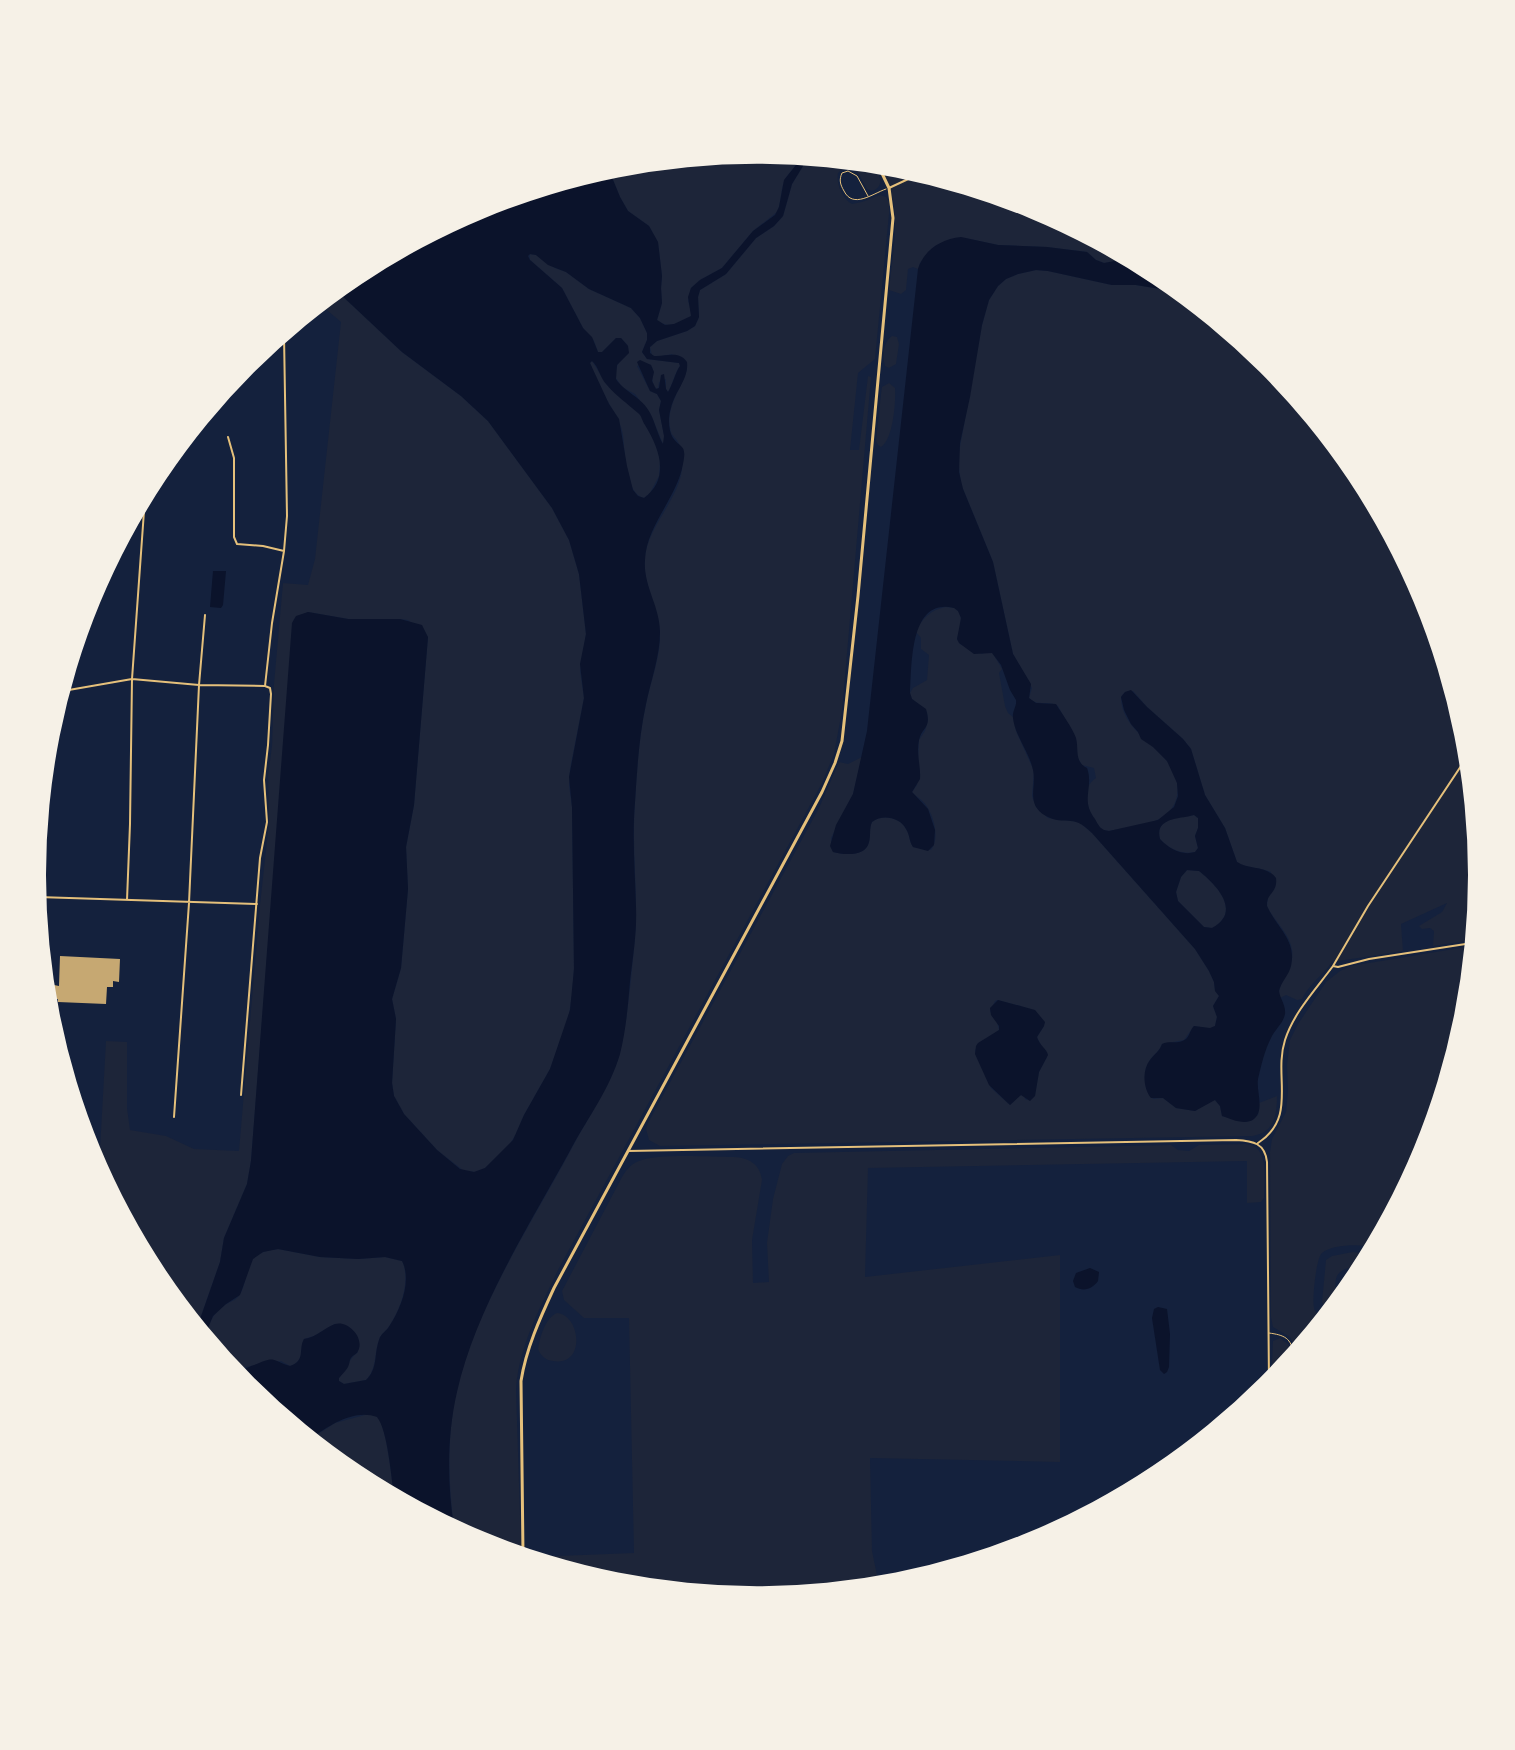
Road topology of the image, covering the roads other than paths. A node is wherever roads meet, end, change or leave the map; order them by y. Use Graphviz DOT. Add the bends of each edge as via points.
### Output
graph roads {
  1 [pos="883,176"];
  2 [pos="906,180"];
  3 [pos="889,188"];
  4 [pos="868,196"];
  5 [pos="284,345"];
  6 [pos="228,437"];
  7 [pos="144,516"];
  8 [pos="284,551"];
  9 [pos="206,615"];
  10 [pos="132,679"];
  11 [pos="199,685"];
  12 [pos="265,686"];
  13 [pos="71,690"];
  14 [pos="1460,768"];
  15 [pos="47,897"];
  16 [pos="127,900"];
  17 [pos="189,903"];
  18 [pos="257,904"];
  19 [pos="1465,944"];
  20 [pos="1333,966"];
  21 [pos="241,1095"];
  22 [pos="174,1117"];
  23 [pos="1258,1143"];
  24 [pos="628,1151"];
  25 [pos="1269,1333"];
  26 [pos="1292,1344"];
  27 [pos="1269,1368"];
  28 [pos="523,1546"];
  1 -- 3 [label="street"];
  2 -- 3 [label="street"];
  3 -- 4 [label="lane"];
  3 -- 24 [label="street" via="893,218 846,716 839,753 822,792"];
  4 -- 4 [label="lane" via="857,201 849,199 840,182 842,173 855,173"];
  5 -- 8 [label="street"];
  6 -- 8 [label="street" via="234,458 237,544"];
  7 -- 10 [label="street"];
  8 -- 12 [label="street"];
  9 -- 11 [label="street"];
  10 -- 11 [label="street"];
  10 -- 13 [label="street"];
  10 -- 16 [label="street"];
  11 -- 12 [label="street"];
  11 -- 17 [label="street"];
  12 -- 18 [label="street" via="271,694 264,780 267,822"];
  14 -- 20 [label="street"];
  15 -- 16 [label="street"];
  16 -- 17 [label="street"];
  17 -- 18 [label="street"];
  17 -- 22 [label="street"];
  18 -- 21 [label="street"];
  19 -- 20 [label="street"];
  20 -- 23 [label="street" via="1288,1033 1282,1058 1281,1110 1273,1130"];
  23 -- 24 [label="street" via="1236,1140"];
  23 -- 25 [label="street" via="1267,1162"];
  24 -- 28 [label="street" via="554,1288 523,1363"];
  25 -- 26 [label="lane" via="1289,1339"];
  25 -- 27 [label="street"];
}
